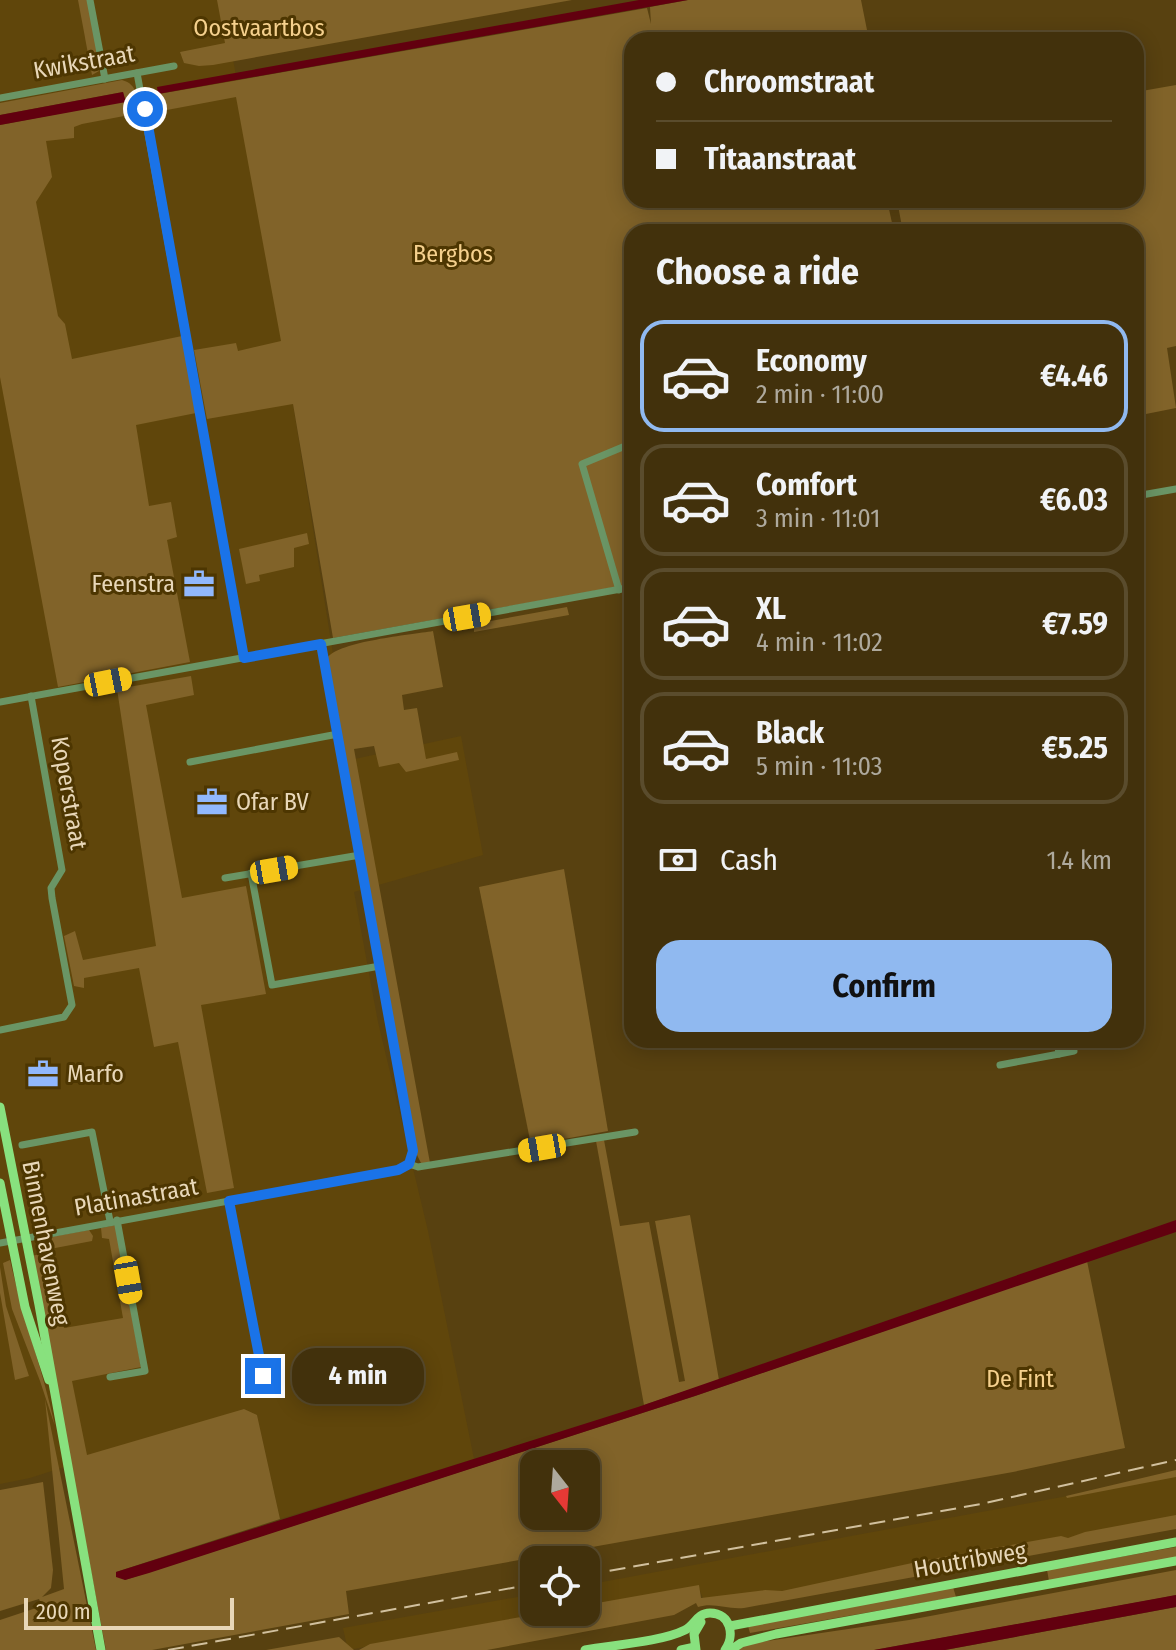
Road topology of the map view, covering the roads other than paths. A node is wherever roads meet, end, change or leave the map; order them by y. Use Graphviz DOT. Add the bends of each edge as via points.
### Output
graph roads {
  1 [pos="90,0"];
  2 [pos="174,66"];
  3 [pos="137,73"];
  4 [pos="105,79"];
  5 [pos="0,98"];
  6 [pos="624,446"];
  7 [pos="1176,489"];
  8 [pos="1144,495"];
  9 [pos="624,589"];
  10 [pos="619,590"];
  11 [pos="321,644"];
  12 [pos="244,658"];
  13 [pos="31,696"];
  14 [pos="0,702"];
  15 [pos="338,734"];
  16 [pos="190,762"];
  17 [pos="360,855"];
  18 [pos="251,873"];
  19 [pos="225,878"];
  20 [pos="380,966"];
  21 [pos="0,1030"];
  22 [pos="1058,1048"];
  23 [pos="1074,1051"];
  24 [pos="1059,1054"];
  25 [pos="1000,1065"];
  26 [pos="0,1107"];
  27 [pos="635,1132"];
  28 [pos="22,1145"];
  29 [pos="409,1164"];
  30 [pos="0,1183"];
  31 [pos="229,1201"];
  32 [pos="114,1221"];
  33 [pos="24,1238"];
  34 [pos="11,1240"];
  35 [pos="0,1243"];
  36 [pos="263,1376"];
  37 [pos="110,1377"];
  38 [pos="52,1387"];
  39 [pos="1176,1542"];
  40 [pos="1176,1561"];
  41 [pos="728,1623"];
  42 [pos="694,1626"];
  43 [pos="730,1648"];
  44 [pos="698,1649"];
  45 [pos="101,1650"];
  46 [pos="585,1650"];
  47 [pos="681,1650"];
  1 -- 4 [label="street"];
  2 -- 3 [label="street, Kwikstraat"];
  3 -- 4 [label="street, Kwikstraat"];
  3 -- 12 [label="street"];
  4 -- 5 [label="street, Kwikstraat"];
  6 -- 10 [label="street" via="582,464"];
  7 -- 8 [label="street"];
  9 -- 10 [label="street"];
  10 -- 11 [label="street"];
  11 -- 12 [label="street"];
  11 -- 15 [label="street"];
  12 -- 13 [label="street"];
  13 -- 14 [label="street"];
  13 -- 21 [label="street, Koperstraat" via="62,870 51,888 72,1005 64,1017"];
  15 -- 16 [label="street"];
  15 -- 17 [label="street"];
  17 -- 18 [label="street"];
  17 -- 20 [label="street"];
  18 -- 19 [label="street"];
  18 -- 20 [label="street" via="272,985"];
  20 -- 29 [label="street" via="413,1151"];
  22 -- 24 [label="street"];
  23 -- 24 [label="street"];
  24 -- 25 [label="street"];
  26 -- 33 [label="main road, Binnenhavenweg"];
  27 -- 29 [label="street" via="418,1167"];
  28 -- 32 [label="street" via="92,1132"];
  29 -- 31 [label="street, Platinastraat"];
  30 -- 34 [label="main road, Binnenhavenweg"];
  31 -- 32 [label="street, Platinastraat"];
  31 -- 36 [label="street"];
  32 -- 33 [label="street, Platinastraat"];
  32 -- 37 [label="street" via="145,1371"];
  33 -- 34 [label="street, Platinastraat"];
  33 -- 38 [label="main road, Binnenhavenweg"];
  34 -- 35 [label="street, Platinastraat"];
  34 -- 38 [label="main road, Binnenhavenweg" via="31,1328"];
  38 -- 45 [label="main road, Binnenhavenweg"];
  39 -- 41 [label="main road, Houtribweg"];
  40 -- 43 [label="main road, Houtribweg" via="748,1636"];
  41 -- 42 [label="main road, Houtribweg" via="710,1613 701,1615"];
  41 -- 43 [label="main road"];
  42 -- 44 [label="main road"];
  42 -- 46 [label="main road"];
  44 -- 47 [label="main road"];
}
